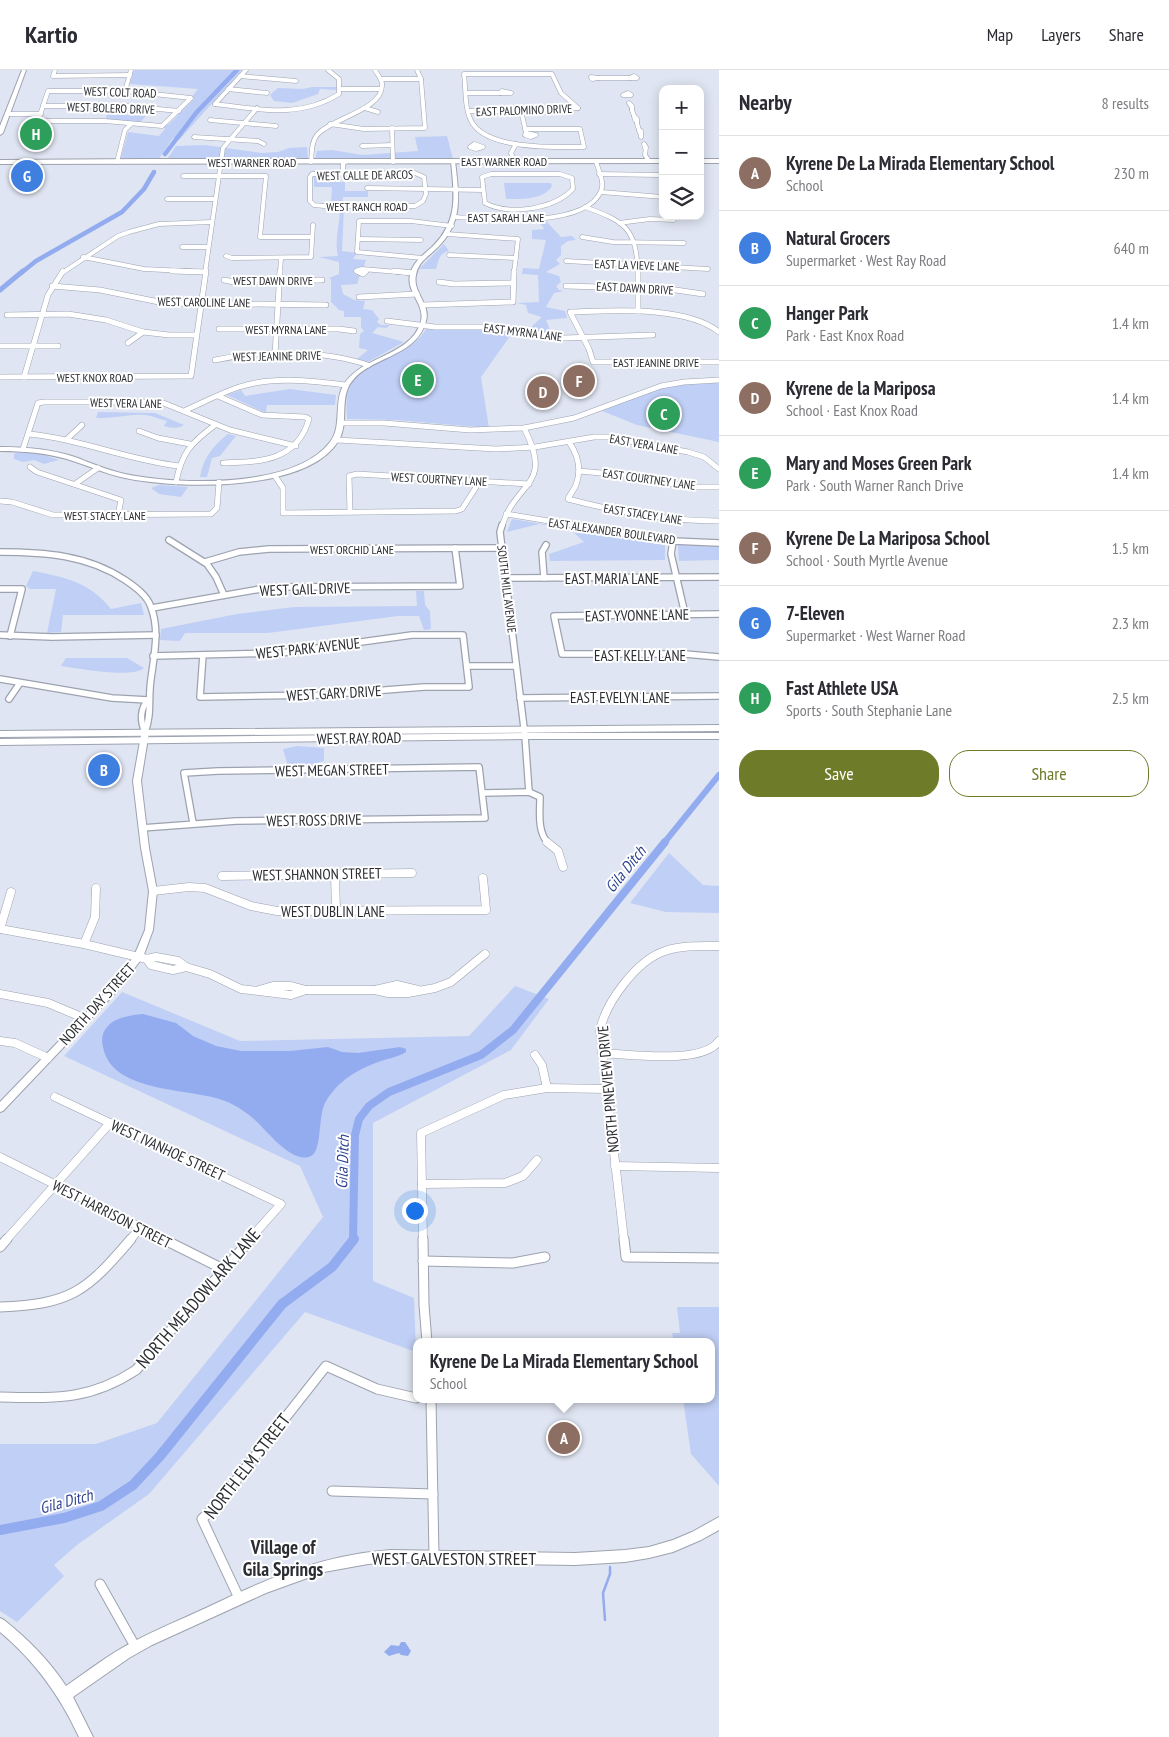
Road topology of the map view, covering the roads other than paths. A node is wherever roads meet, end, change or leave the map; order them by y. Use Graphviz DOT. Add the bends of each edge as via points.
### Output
graph roads {
  1 [pos="24,70"];
  2 [pos="55,70"];
  3 [pos="131,70"];
  4 [pos="246,70"];
  5 [pos="328,70"];
  6 [pos="375,70"];
  7 [pos="417,70"];
  8 [pos="611,70"];
  9 [pos="130,75"];
  10 [pos="240,76"];
  11 [pos="598,78"];
  12 [pos="614,78"];
  13 [pos="630,78"];
  14 [pos="381,79"];
  15 [pos="421,79"];
  16 [pos="296,81"];
  17 [pos="228,89"];
  18 [pos="340,89"];
  19 [pos="381,89"];
  20 [pos="125,91"];
  21 [pos="267,93"];
  22 [pos="466,93"];
  23 [pos="500,93"];
  24 [pos="627,96"];
  25 [pos="44,106"];
  26 [pos="257,108"];
  27 [pos="366,108"];
  28 [pos="179,111"];
  29 [pos="470,111"];
  30 [pos="521,111"];
  31 [pos="378,112"];
  32 [pos="7,114"];
  33 [pos="41,114"];
  34 [pos="210,120"];
  35 [pos="244,123"];
  36 [pos="131,124"];
  37 [pos="330,124"];
  38 [pos="276,126"];
  39 [pos="392,128"];
  40 [pos="0,133"];
  41 [pos="194,137"];
  42 [pos="230,138"];
  43 [pos="494,138"];
  44 [pos="264,144"];
  45 [pos="478,144"];
  46 [pos="517,144"];
  47 [pos="392,145"];
  48 [pos="362,146"];
  49 [pos="514,159"];
  50 [pos="451,161"];
  51 [pos="596,161"];
  52 [pos="649,161"];
  53 [pos="659,161"];
  54 [pos="704,161"];
  55 [pos="719,161"];
  56 [pos="0,162"];
  57 [pos="117,162"];
  58 [pos="220,162"];
  59 [pos="312,162"];
  60 [pos="345,162"];
  61 [pos="394,162"];
  62 [pos="345,174"];
  63 [pos="599,174"];
  64 [pos="658,175"];
  65 [pos="183,176"];
  66 [pos="218,176"];
  67 [pos="367,188"];
  68 [pos="426,190"];
  69 [pos="454,190"];
  70 [pos="483,190"];
  71 [pos="601,192"];
  72 [pos="659,197"];
  73 [pos="167,199"];
  74 [pos="215,199"];
  75 [pos="314,205"];
  76 [pos="456,206"];
  77 [pos="585,207"];
  78 [pos="530,208"];
  79 [pos="455,217"];
  80 [pos="539,218"];
  81 [pos="659,219"];
  82 [pos="212,222"];
  83 [pos="619,223"];
  84 [pos="313,225"];
  85 [pos="452,226"];
  86 [pos="447,234"];
  87 [pos="312,237"];
  88 [pos="582,237"];
  89 [pos="359,239"];
  90 [pos="421,240"];
  91 [pos="635,243"];
  92 [pos="684,243"];
  93 [pos="182,247"];
  94 [pos="208,247"];
  95 [pos="449,255"];
  96 [pos="226,256"];
  97 [pos="83,257"];
  98 [pos="280,258"];
  99 [pos="423,258"];
  100 [pos="516,258"];
  101 [pos="566,261"];
  102 [pos="637,265"];
  103 [pos="708,269"];
  104 [pos="367,270"];
  105 [pos="205,272"];
  106 [pos="413,273"];
  107 [pos="224,280"];
  108 [pos="322,280"];
  109 [pos="278,282"];
  110 [pos="439,282"];
  111 [pos="513,283"];
  112 [pos="52,286"];
  113 [pos="566,286"];
  114 [pos="639,288"];
  115 [pos="417,294"];
  116 [pos="703,294"];
  117 [pos="359,297"];
  118 [pos="277,303"];
  119 [pos="200,304"];
  120 [pos="326,305"];
  121 [pos="423,305"];
  122 [pos="638,311"];
  123 [pos="43,314"];
  124 [pos="7,315"];
  125 [pos="386,321"];
  126 [pos="422,326"];
  127 [pos="218,329"];
  128 [pos="276,329"];
  129 [pos="354,331"];
  130 [pos="143,332"];
  131 [pos="719,332"];
  132 [pos="196,335"];
  133 [pos="653,335"];
  134 [pos="583,338"];
  135 [pos="128,344"];
  136 [pos="34,345"];
  137 [pos="0,346"];
  138 [pos="58,346"];
  139 [pos="274,355"];
  140 [pos="214,360"];
  141 [pos="719,362"];
  142 [pos="368,365"];
  143 [pos="0,377"];
  144 [pos="24,377"];
  145 [pos="719,380"];
  146 [pos="346,385"];
  147 [pos="218,396"];
  148 [pos="186,410"];
  149 [pos="341,423"];
  150 [pos="215,425"];
  151 [pos="82,426"];
  152 [pos="524,428"];
  153 [pos="139,431"];
  154 [pos="29,434"];
  155 [pos="67,439"];
  156 [pos="337,440"];
  157 [pos="570,442"];
  158 [pos="190,444"];
  159 [pos="296,446"];
  160 [pos="535,447"];
  161 [pos="0,449"];
  162 [pos="23,449"];
  163 [pos="223,463"];
  164 [pos="179,466"];
  165 [pos="30,467"];
  166 [pos="98,468"];
  167 [pos="719,469"];
  168 [pos="579,471"];
  169 [pos="275,476"];
  170 [pos="480,481"];
  171 [pos="176,482"];
  172 [pos="220,482"];
  173 [pos="75,484"];
  174 [pos="529,484"];
  175 [pos="719,487"];
  176 [pos="0,501"];
  177 [pos="350,512"];
  178 [pos="506,514"];
  179 [pos="118,516"];
  180 [pos="719,521"];
  181 [pos="169,540"];
  182 [pos="674,540"];
  183 [pos="719,543"];
  184 [pos="546,545"];
  185 [pos="455,548"];
  186 [pos="501,548"];
  187 [pos="0,552"];
  188 [pos="204,562"];
  189 [pos="719,577"];
  190 [pos="505,578"];
  191 [pos="544,578"];
  192 [pos="675,578"];
  193 [pos="0,589"];
  194 [pos="224,595"];
  195 [pos="152,608"];
  196 [pos="685,614"];
  197 [pos="719,614"];
  198 [pos="0,635"];
  199 [pos="156,635"];
  200 [pos="10,636"];
  201 [pos="562,654"];
  202 [pos="203,655"];
  203 [pos="152,656"];
  204 [pos="719,657"];
  205 [pos="468,666"];
  206 [pos="516,666"];
  207 [pos="0,679"];
  208 [pos="20,683"];
  209 [pos="719,696"];
  210 [pos="9,698"];
  211 [pos="520,698"];
  212 [pos="148,700"];
  213 [pos="719,728"];
  214 [pos="525,732"];
  215 [pos="0,734"];
  216 [pos="144,736"];
  217 [pos="719,736"];
  218 [pos="0,742"];
  219 [pos="529,792"];
  220 [pos="483,793"];
  221 [pos="193,823"];
  222 [pos="142,828"];
  223 [pos="563,866"];
  224 [pos="412,873"];
  225 [pos="335,874"];
  226 [pos="222,876"];
  227 [pos="483,878"];
  228 [pos="96,888"];
  229 [pos="153,891"];
  230 [pos="11,892"];
  231 [pos="336,912"];
  232 [pos="0,929"];
  233 [pos="84,944"];
  234 [pos="719,946"];
  235 [pos="485,954"];
  236 [pos="143,958"];
  237 [pos="0,994"];
  238 [pos="86,1019"];
  239 [pos="0,1041"];
  240 [pos="719,1042"];
  241 [pos="602,1053"];
  242 [pos="535,1055"];
  243 [pos="48,1058"];
  244 [pos="547,1088"];
  245 [pos="606,1089"];
  246 [pos="55,1097"];
  247 [pos="0,1108"];
  248 [pos="110,1123"];
  249 [pos="0,1157"];
  250 [pos="537,1160"];
  251 [pos="615,1166"];
  252 [pos="719,1168"];
  253 [pos="422,1184"];
  254 [pos="55,1185"];
  255 [pos="280,1204"];
  256 [pos="140,1228"];
  257 [pos="0,1247"];
  258 [pos="545,1258"];
  259 [pos="719,1258"];
  260 [pos="423,1261"];
  261 [pos="225,1270"];
  262 [pos="0,1307"];
  263 [pos="427,1338"];
  264 [pos="0,1397"];
  265 [pos="413,1397"];
  266 [pos="431,1403"];
  267 [pos="332,1491"];
  268 [pos="433,1494"];
  269 [pos="719,1523"];
  270 [pos="434,1556"];
  271 [pos="100,1584"];
  272 [pos="239,1598"];
  273 [pos="0,1624"];
  274 [pos="136,1648"];
  275 [pos="65,1695"];
  276 [pos="86,1737"];
  1 -- 32 [label="main road"];
  2 -- 9 [label="street" via="53,76"];
  3 -- 9 [label="street"];
  4 -- 10 [label="street"];
  5 -- 18 [label="street" via="338,76"];
  6 -- 14 [label="street"];
  7 -- 15 [label="street"];
  8 -- 12 [label="street"];
  9 -- 20 [label="street"];
  10 -- 16 [label="street"];
  10 -- 17 [label="street"];
  11 -- 12 [label="street"];
  12 -- 13 [label="street"];
  14 -- 15 [label="street"];
  14 -- 19 [label="street"];
  15 -- 39 [label="street" via="425,128"];
  17 -- 21 [label="street"];
  17 -- 26 [label="street" via="215,104"];
  18 -- 19 [label="street"];
  18 -- 26 [label="street" via="334,98 306,109"];
  19 -- 27 [label="street" via="379,98"];
  20 -- 25 [label="street, WEST COLT ROAD" via="48,91"];
  20 -- 28 [label="street, WEST COLT ROAD" via="191,96"];
  22 -- 23 [label="street"];
  22 -- 29 [label="street"];
  22 -- 30 [label="street, EAST PALOMINO DRIVE" via="464,74 552,74 561,93 578,108"];
  24 -- 52 [label="street"];
  25 -- 28 [label="street, WEST BOLERO DRIVE" via="121,106"];
  25 -- 33 [label="street"];
  26 -- 35 [label="street"];
  27 -- 31 [label="street"];
  27 -- 37 [label="street"];
  28 -- 36 [label="street" via="162,126"];
  29 -- 30 [label="street, EAST PALOMINO DRIVE"];
  29 -- 43 [label="street" via="474,126"];
  30 -- 46 [label="street" via="526,131 580,129 584,147"];
  32 -- 33 [label="street"];
  32 -- 40 [label="main road"];
  33 -- 36 [label="street" via="38,122"];
  34 -- 35 [label="street"];
  35 -- 38 [label="street"];
  35 -- 42 [label="street"];
  36 -- 57 [label="street" via="125,130"];
  37 -- 39 [label="street" via="364,129"];
  37 -- 59 [label="street" via="314,141"];
  39 -- 47 [label="street"];
  41 -- 42 [label="street"];
  42 -- 44 [label="street"];
  42 -- 58 [label="street" via="223,148"];
  43 -- 45 [label="street"];
  43 -- 46 [label="street"];
  46 -- 49 [label="street"];
  47 -- 48 [label="street"];
  47 -- 61 [label="street"];
  49 -- 50 [label="main road, EAST WARNER ROAD"];
  49 -- 51 [label="main road, EAST WARNER ROAD"];
  50 -- 61 [label="main road, EAST WARNER ROAD"];
  50 -- 69 [label="street"];
  51 -- 52 [label="main road, EAST WARNER ROAD"];
  51 -- 63 [label="street"];
  52 -- 53 [label="main road, EAST WARNER ROAD"];
  54 -- 55 [label="main road"];
  56 -- 57 [label="main road, WEST WARNER ROAD"];
  57 -- 58 [label="main road, WEST WARNER ROAD"];
  58 -- 59 [label="main road, WEST WARNER ROAD"];
  58 -- 66 [label="street"];
  59 -- 60 [label="main road, WEST WARNER ROAD"];
  60 -- 61 [label="main road, EAST WARNER ROAD"];
  60 -- 62 [label="street"];
  62 -- 68 [label="street, WEST CALLE DE ARCOS" via="420,174 424,177"];
  62 -- 75 [label="street, WEST CALLE DE ARCOS" via="311,176 310,202"];
  63 -- 64 [label="street"];
  63 -- 71 [label="street"];
  65 -- 66 [label="street"];
  66 -- 74 [label="street"];
  66 -- 87 [label="street" via="266,176 260,237"];
  67 -- 68 [label="street"];
  68 -- 69 [label="street"];
  68 -- 75 [label="street, WEST RANCH ROAD" via="426,198 420,204 408,206"];
  69 -- 70 [label="street"];
  69 -- 76 [label="street"];
  70 -- 78 [label="street" via="485,203 492,207"];
  70 -- 78 [label="street" via="482,177 491,174 570,176 573,189 566,197 555,203"];
  71 -- 72 [label="street"];
  71 -- 77 [label="street" via="592,204"];
  73 -- 74 [label="street"];
  74 -- 82 [label="street"];
  76 -- 79 [label="street"];
  77 -- 80 [label="street, EAST SARAH LANE"];
  77 -- 83 [label="street"];
  78 -- 80 [label="street"];
  79 -- 80 [label="street, EAST SARAH LANE"];
  79 -- 85 [label="street"];
  81 -- 83 [label="street"];
  82 -- 94 [label="street"];
  82 -- 97 [label="street" via="146,227 118,236"];
  83 -- 91 [label="street" via="628,230"];
  84 -- 87 [label="street"];
  85 -- 86 [label="street"];
  85 -- 89 [label="street, EAST SARAH LANE" via="411,221 360,221"];
  86 -- 99 [label="street"];
  86 -- 100 [label="street" via="518,239"];
  87 -- 98 [label="street" via="311,257"];
  88 -- 91 [label="street"];
  89 -- 90 [label="street"];
  89 -- 99 [label="street" via="357,252"];
  91 -- 92 [label="street"];
  91 -- 102 [label="street"];
  93 -- 94 [label="street"];
  94 -- 105 [label="street"];
  95 -- 100 [label="street"];
  96 -- 98 [label="street"];
  97 -- 105 [label="street" via="150,270"];
  97 -- 112 [label="street" via="64,270"];
  98 -- 109 [label="street"];
  99 -- 106 [label="street"];
  100 -- 111 [label="street"];
  101 -- 102 [label="street, EAST LA VIEVE LANE"];
  102 -- 103 [label="street, EAST LA VIEVE LANE"];
  102 -- 114 [label="street"];
  104 -- 106 [label="street"];
  105 -- 119 [label="street"];
  106 -- 115 [label="street" via="412,282"];
  107 -- 109 [label="street, WEST DAWN DRIVE"];
  108 -- 109 [label="street, WEST DAWN DRIVE"];
  109 -- 118 [label="street"];
  110 -- 111 [label="street"];
  111 -- 121 [label="street" via="513,302"];
  112 -- 119 [label="street, WEST CAROLINE LANE" via="100,290 164,303"];
  112 -- 123 [label="street"];
  113 -- 114 [label="street, EAST DAWN DRIVE"];
  114 -- 116 [label="street, EAST DAWN DRIVE"];
  114 -- 122 [label="street"];
  115 -- 117 [label="street"];
  115 -- 121 [label="street"];
  118 -- 119 [label="street, WEST CAROLINE LANE"];
  118 -- 120 [label="street, WEST CAROLINE LANE"];
  118 -- 128 [label="street"];
  119 -- 132 [label="street"];
  121 -- 126 [label="street"];
  122 -- 131 [label="street" via="708,323"];
  122 -- 134 [label="street" via="570,312"];
  123 -- 124 [label="street"];
  123 -- 130 [label="street" via="88,316"];
  123 -- 136 [label="street"];
  125 -- 126 [label="street"];
  126 -- 134 [label="street, EAST MYRNA LANE" via="489,327 550,337"];
  126 -- 142 [label="street" via="407,344"];
  127 -- 128 [label="street, WEST MYRNA LANE"];
  128 -- 129 [label="street, WEST MYRNA LANE"];
  128 -- 139 [label="street"];
  130 -- 132 [label="street"];
  130 -- 135 [label="street"];
  132 -- 144 [label="street, WEST KNOX ROAD" via="191,376"];
  133 -- 134 [label="street, EAST MYRNA LANE"];
  134 -- 141 [label="street, EAST JEANINE DRIVE" via="593,362"];
  136 -- 137 [label="street"];
  136 -- 138 [label="street"];
  136 -- 144 [label="street"];
  139 -- 140 [label="street, WEST JEANINE DRIVE"];
  139 -- 142 [label="street, WEST JEANINE DRIVE" via="322,354"];
  142 -- 146 [label="street"];
  143 -- 144 [label="street, WEST KNOX ROAD"];
  145 -- 152 [label="street" via="666,384 574,418"];
  146 -- 147 [label="street" via="298,379 275,380 239,387"];
  146 -- 149 [label="street" via="341,398"];
  147 -- 148 [label="street"];
  147 -- 159 [label="street" via="262,415 309,419 303,438"];
  148 -- 150 [label="street, WEST VERA LANE"];
  148 -- 154 [label="street, WEST VERA LANE" via="148,402 38,403"];
  149 -- 152 [label="street" via="470,430"];
  149 -- 156 [label="street"];
  150 -- 158 [label="street"];
  150 -- 159 [label="street, WEST VERA LANE"];
  151 -- 155 [label="street"];
  152 -- 160 [label="street"];
  153 -- 158 [label="street"];
  154 -- 155 [label="street"];
  154 -- 162 [label="street"];
  155 -- 164 [label="street" via="143,461"];
  156 -- 160 [label="street" via="485,449"];
  156 -- 169 [label="street" via="317,458"];
  157 -- 160 [label="street, EAST VERA LANE"];
  157 -- 167 [label="street, EAST VERA LANE" via="594,437 621,438 704,457"];
  157 -- 168 [label="street" via="578,454"];
  158 -- 164 [label="street"];
  159 -- 163 [label="street" via="268,459"];
  160 -- 174 [label="street, SOUTH MILL AVENUE" via="537,465"];
  161 -- 162 [label="street"];
  162 -- 166 [label="street" via="54,454"];
  164 -- 171 [label="street"];
  165 -- 173 [label="street"];
  166 -- 171 [label="street" via="132,478"];
  166 -- 173 [label="street"];
  168 -- 175 [label="street, EAST COURTNEY LANE" via="634,476 688,488"];
  168 -- 180 [label="street, EAST STACEY LANE" via="568,499 690,521"];
  169 -- 172 [label="street"];
  169 -- 177 [label="street" via="283,492 282,513"];
  170 -- 174 [label="street, WEST COURTNEY LANE"];
  170 -- 177 [label="street" via="462,510"];
  170 -- 177 [label="street, WEST COURTNEY LANE" via="357,474 349,476"];
  171 -- 172 [label="street"];
  172 -- 179 [label="street, WEST STACEY LANE" via="217,508 211,514"];
  173 -- 179 [label="street" via="121,500"];
  174 -- 178 [label="street, SOUTH MILL AVENUE"];
  176 -- 179 [label="street, WEST STACEY LANE" via="53,515"];
  178 -- 182 [label="street, EAST ALEXANDER BOULEVARD"];
  178 -- 186 [label="street, SOUTH MILL AVENUE" via="500,532"];
  181 -- 188 [label="street"];
  182 -- 183 [label="street, EAST ALEXANDER BOULEVARD"];
  182 -- 192 [label="street" via="671,554"];
  184 -- 191 [label="street" via="542,552"];
  185 -- 186 [label="street, WEST ORCHID LANE"];
  185 -- 188 [label="street, WEST ORCHID LANE" via="269,549 240,552"];
  185 -- 194 [label="street, WEST GAIL DRIVE" via="460,586 272,587"];
  186 -- 190 [label="street, SOUTH MILL AVENUE"];
  187 -- 195 [label="street, NORTH DAY STREET" via="66,556 115,572 140,590"];
  188 -- 194 [label="street"];
  189 -- 192 [label="street, EAST MARIA LANE"];
  190 -- 191 [label="street, EAST MARIA LANE"];
  190 -- 206 [label="street, SOUTH MILL AVENUE"];
  191 -- 192 [label="street, EAST MARIA LANE"];
  192 -- 196 [label="street"];
  193 -- 200 [label="street" via="22,589"];
  194 -- 195 [label="street, WEST GAIL DRIVE"];
  195 -- 199 [label="street, NORTH DAY STREET"];
  196 -- 197 [label="street, EAST YVONNE LANE"];
  196 -- 201 [label="street, EAST YVONNE LANE" via="554,616"];
  198 -- 200 [label="street"];
  199 -- 200 [label="street"];
  199 -- 203 [label="street, NORTH DAY STREET"];
  201 -- 204 [label="street, EAST KELLY LANE"];
  202 -- 203 [label="street, WEST PARK AVENUE"];
  202 -- 205 [label="street, WEST PARK AVENUE" via="280,654 412,635 463,635"];
  202 -- 205 [label="street, WEST GARY DRIVE" via="200,697 469,687"];
  203 -- 212 [label="street, NORTH DAY STREET"];
  205 -- 206 [label="street"];
  206 -- 211 [label="street, SOUTH MILL AVENUE"];
  207 -- 208 [label="street"];
  208 -- 210 [label="street"];
  208 -- 212 [label="street" via="112,698"];
  209 -- 211 [label="street, EAST EVELYN LANE"];
  211 -- 214 [label="street, SOUTH MILL AVENUE"];
  212 -- 216 [label="street, NORTH DAY STREET" via="148,725"];
  213 -- 214 [label="main road, WEST RAY ROAD"];
  214 -- 216 [label="main road, WEST RAY ROAD"];
  214 -- 217 [label="main road, WEST RAY ROAD"];
  214 -- 219 [label="street, SOUTH MILL AVENUE"];
  215 -- 216 [label="main road, WEST RAY ROAD"];
  216 -- 218 [label="main road, WEST RAY ROAD"];
  216 -- 222 [label="street, NORTH DAY STREET" via="137,781"];
  219 -- 220 [label="street"];
  219 -- 223 [label="street" via="540,797 544,837 559,852"];
  220 -- 221 [label="street, WEST ROSS DRIVE" via="485,818"];
  220 -- 221 [label="street, WEST MEGAN STREET" via="479,768 184,773"];
  221 -- 222 [label="street, WEST ROSS DRIVE"];
  222 -- 229 [label="street, NORTH DAY STREET"];
  224 -- 225 [label="street, WEST SHANNON STREET"];
  225 -- 226 [label="street, WEST SHANNON STREET"];
  225 -- 231 [label="street"];
  227 -- 231 [label="street, WEST DUBLIN LANE" via="486,910"];
  228 -- 233 [label="street" via="96,922"];
  229 -- 231 [label="street, WEST DUBLIN LANE" via="205,888 250,906 277,911"];
  229 -- 236 [label="street, NORTH DAY STREET"];
  230 -- 232 [label="street"];
  232 -- 233 [label="street"];
  233 -- 236 [label="street"];
  234 -- 241 [label="street, NORTH PINEVIEW DRIVE" via="668,950 644,961 603,1015 600,1030"];
  235 -- 236 [label="street" via="451,982 435,988 388,994 375,990 306,990 291,995 271,994 241,989 186,967 173,970 151,965"];
  236 -- 238 [label="street, NORTH DAY STREET"];
  237 -- 238 [label="street" via="48,1003"];
  238 -- 243 [label="street, NORTH DAY STREET"];
  239 -- 243 [label="street" via="15,1043"];
  240 -- 241 [label="street" via="707,1051 692,1054"];
  241 -- 245 [label="street, NORTH PINEVIEW DRIVE"];
  242 -- 244 [label="street" via="542,1065"];
  243 -- 247 [label="street, NORTH DAY STREET"];
  244 -- 245 [label="street"];
  244 -- 253 [label="street" via="504,1095 421,1133"];
  245 -- 251 [label="street, NORTH PINEVIEW DRIVE"];
  246 -- 248 [label="street, WEST IVANHOE STREET"];
  248 -- 254 [label="street"];
  248 -- 255 [label="street, WEST IVANHOE STREET"];
  249 -- 254 [label="street, WEST HARRISON STREET"];
  250 -- 253 [label="street" via="523,1176 505,1183"];
  251 -- 252 [label="street"];
  251 -- 259 [label="street, NORTH PINEVIEW DRIVE" via="626,1257"];
  253 -- 260 [label="street"];
  254 -- 256 [label="street, WEST HARRISON STREET"];
  254 -- 257 [label="street"];
  255 -- 261 [label="street, NORTH MEADOWLARK LANE"];
  256 -- 261 [label="street, WEST HARRISON STREET"];
  256 -- 262 [label="street" via="95,1280 76,1294 54,1303"];
  258 -- 260 [label="street" via="513,1262"];
  260 -- 263 [label="street"];
  261 -- 264 [label="street, NORTH MEADOWLARK LANE" via="136,1370 110,1386 69,1397"];
  265 -- 272 [label="street, NORTH ELM STREET" via="377,1389 326,1366 202,1520"];
  266 -- 268 [label="street"];
  267 -- 268 [label="street"];
  268 -- 270 [label="street"];
  269 -- 270 [label="street, WEST GALVESTON STREET" via="685,1542 638,1556 600,1559"];
  270 -- 272 [label="street, WEST GALVESTON STREET" via="370,1556 333,1563 304,1571"];
  271 -- 274 [label="street"];
  272 -- 274 [label="street, WEST GALVESTON STREET"];
  273 -- 275 [label="street" via="34,1654"];
  274 -- 275 [label="street, WEST GALVESTON STREET"];
  275 -- 276 [label="street"];
}
